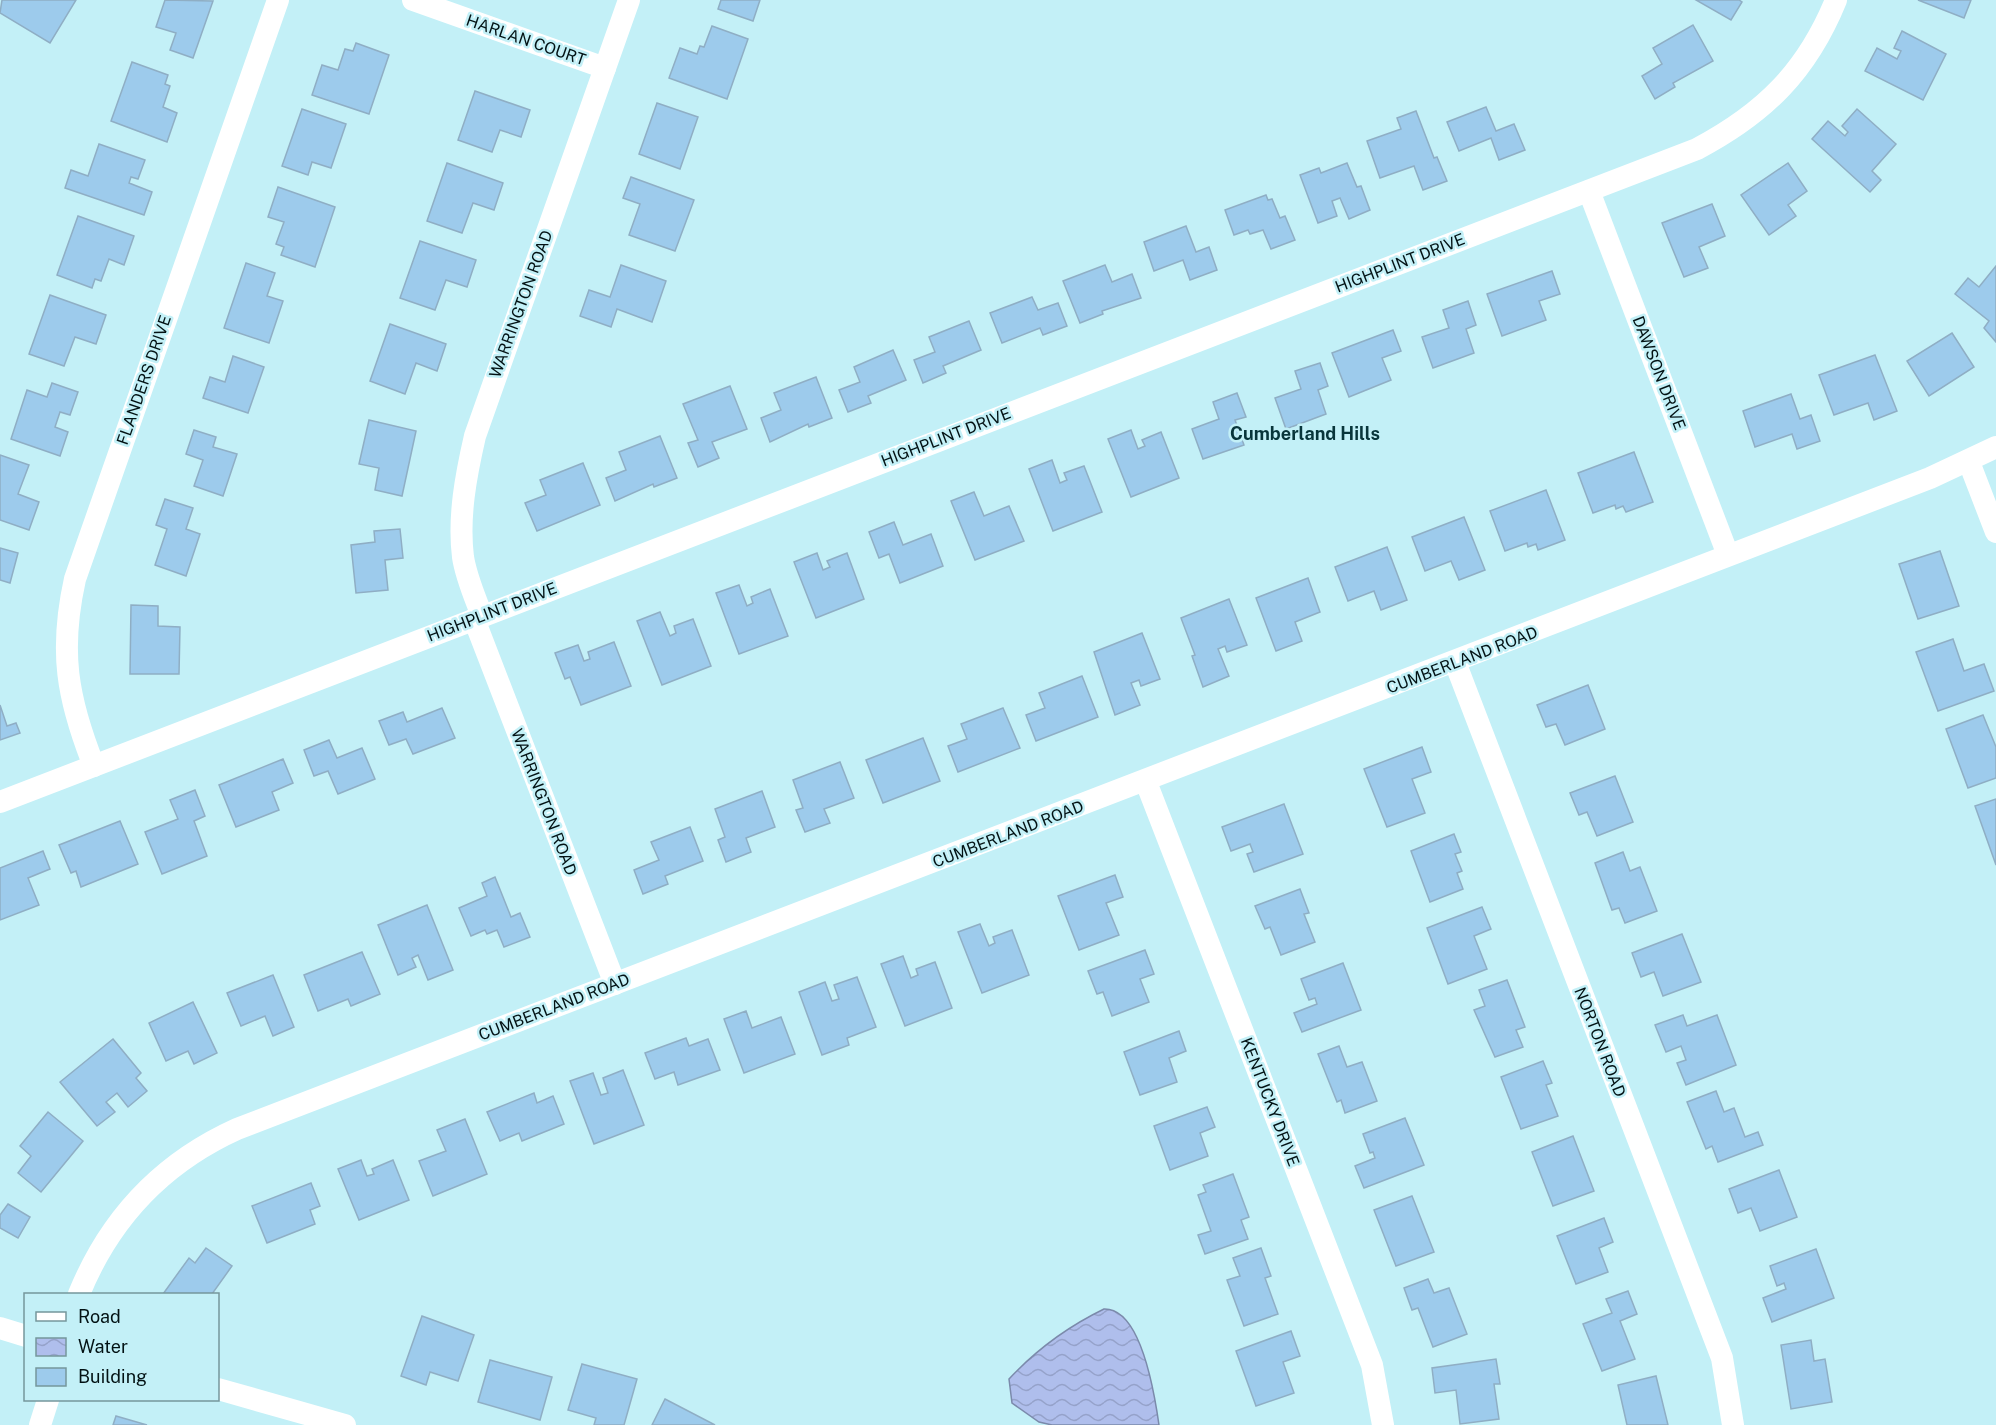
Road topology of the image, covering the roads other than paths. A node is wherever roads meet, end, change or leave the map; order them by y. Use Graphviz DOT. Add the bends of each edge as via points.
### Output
graph roads {
  1 [pos="278,0"];
  2 [pos="413,0"];
  3 [pos="629,0"];
  4 [pos="1836,0"];
  5 [pos="605,68"];
  6 [pos="1589,191"];
  7 [pos="1996,447"];
  8 [pos="1969,462"];
  9 [pos="1996,532"];
  10 [pos="1728,555"];
  11 [pos="478,618"];
  12 [pos="1455,662"];
  13 [pos="94,766"];
  14 [pos="1146,782"];
  15 [pos="0,802"];
  16 [pos="615,984"];
  17 [pos="79,1293"];
  18 [pos="0,1328"];
  19 [pos="24,1335"];
  20 [pos="219,1389"];
  21 [pos="48,1401"];
  22 [pos="40,1425"];
  23 [pos="345,1425"];
  24 [pos="1383,1425"];
  25 [pos="1733,1425"];
  1 -- 13 [label="street, FLANDERS DRIVE" via="75,579 67,613 66,662 77,723"];
  2 -- 5 [label="street, HARLAN COURT"];
  3 -- 5 [label="street, WARRINGTON ROAD"];
  4 -- 6 [label="street, HIGHPLINT DRIVE" via="1802,66 1747,120 1697,148"];
  5 -- 11 [label="street, WARRINGTON ROAD" via="495,376 468,464 463,496 463,558"];
  6 -- 10 [label="street, DAWSON DRIVE"];
  6 -- 11 [label="street, HIGHPLINT DRIVE"];
  7 -- 8 [label="street, CUMBERLAND ROAD"];
  8 -- 9 [label="street"];
  8 -- 10 [label="street, CUMBERLAND ROAD"];
  10 -- 12 [label="street, CUMBERLAND ROAD"];
  11 -- 13 [label="street, HIGHPLINT DRIVE"];
  11 -- 16 [label="street, WARRINGTON ROAD"];
  12 -- 14 [label="street, CUMBERLAND ROAD"];
  12 -- 25 [label="street, NORTON ROAD" via="1722,1358"];
  13 -- 15 [label="street, HIGHPLINT DRIVE"];
  14 -- 16 [label="street, CUMBERLAND ROAD"];
  14 -- 24 [label="street, KENTUCKY DRIVE" via="1372,1365"];
  16 -- 17 [label="street, CUMBERLAND ROAD" via="209,1142 159,1176 134,1201 96,1256"];
  18 -- 19 [label="street"];
  20 -- 23 [label="street"];
  21 -- 22 [label="street"];
}
